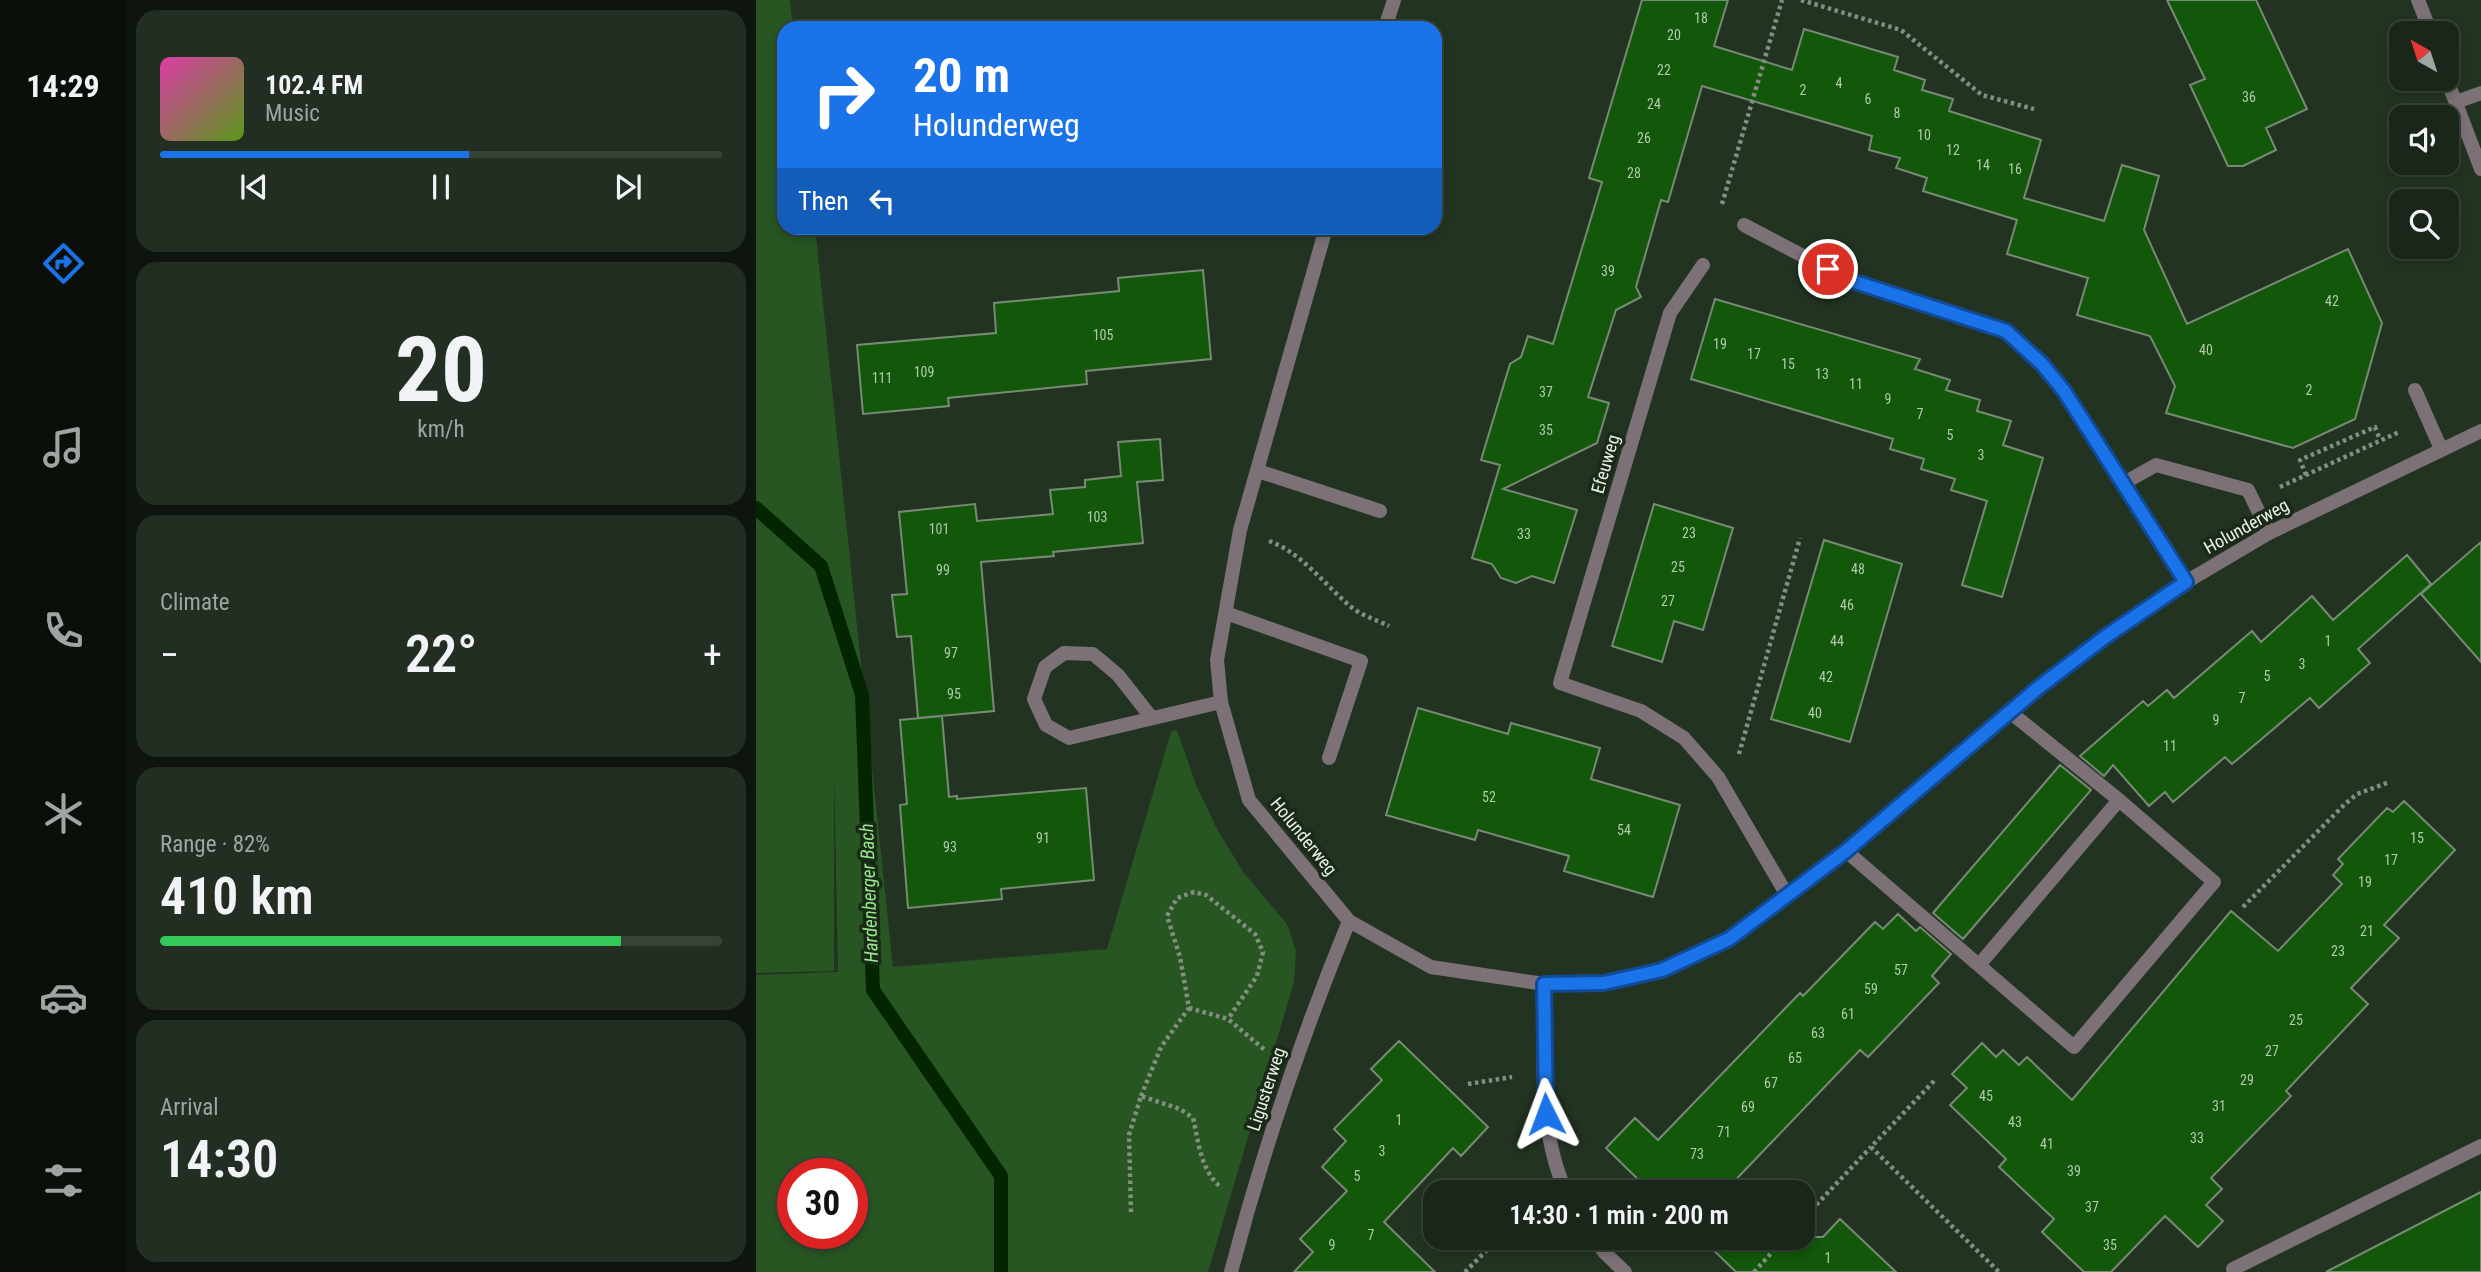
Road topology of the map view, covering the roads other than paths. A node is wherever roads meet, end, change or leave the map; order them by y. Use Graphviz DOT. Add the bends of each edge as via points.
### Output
graph roads {
  1 [pos="1394,0"];
  2 [pos="2418,0"];
  3 [pos="1387,21"];
  4 [pos="2426,21"];
  5 [pos="2452,91"];
  6 [pos="2481,93"];
  7 [pos="2456,102"];
  8 [pos="2481,169"];
  9 [pos="1744,225"];
  10 [pos="1321,235"];
  11 [pos="1703,265"];
  12 [pos="2415,390"];
  13 [pos="2481,431"];
  14 [pos="2441,449"];
  15 [pos="1258,471"];
  16 [pos="2124,483"];
  17 [pos="1380,511"];
  18 [pos="2269,533"];
  19 [pos="2186,582"];
  20 [pos="1226,613"];
  21 [pos="1221,702"];
  22 [pos="2010,712"];
  23 [pos="1152,717"];
  24 [pos="1329,758"];
  25 [pos="2119,800"];
  26 [pos="1846,851"];
  27 [pos="1787,895"];
  28 [pos="1349,921"];
  29 [pos="1979,965"];
  30 [pos="1544,984"];
  31 [pos="2481,1146"];
  32 [pos="1560,1180"];
  33 [pos="1603,1250"];
  34 [pos="2233,1269"];
  35 [pos="1231,1272"];
  36 [pos="1625,1272"];
  1 -- 3 [label="street"];
  2 -- 4 [label="street"];
  5 -- 7 [label="street"];
  6 -- 7 [label="street"];
  7 -- 8 [label="street"];
  9 -- 16 [label="street" via="1849,280 2006,331 2064,391"];
  10 -- 15 [label="street, Holunderweg"];
  11 -- 27 [label="street, Efeuweg" via="1670,313 1560,683 1641,710 1684,738 1718,777"];
  12 -- 14 [label="street"];
  13 -- 14 [label="street, Holunderweg"];
  14 -- 18 [label="street, Holunderweg"];
  15 -- 17 [label="street"];
  15 -- 20 [label="street, Holunderweg" via="1240,530"];
  16 -- 18 [label="street" via="2156,465 2248,490"];
  16 -- 19 [label="street"];
  18 -- 19 [label="street, Holunderweg"];
  19 -- 22 [label="street, Holunderweg" via="2105,637"];
  20 -- 21 [label="street, Holunderweg" via="1217,660"];
  20 -- 24 [label="street" via="1361,661"];
  21 -- 23 [label="street"];
  21 -- 28 [label="street, Holunderweg" via="1249,800"];
  22 -- 25 [label="street"];
  22 -- 26 [label="street, Holunderweg"];
  23 -- 23 [label="street" via="1069,738 1046,725 1034,699 1045,667 1064,653 1093,654 1118,675"];
  25 -- 29 [label="street"];
  25 -- 29 [label="street" via="2214,883 2074,1047"];
  26 -- 27 [label="street, Holunderweg"];
  26 -- 29 [label="street"];
  27 -- 30 [label="street, Holunderweg" via="1729,939 1662,970 1604,983"];
  28 -- 30 [label="street, Holunderweg" via="1431,967"];
  28 -- 35 [label="street, Ligusterweg" via="1295,1061"];
  30 -- 32 [label="street" via="1548,1135"];
  31 -- 34 [label="street"];
  33 -- 36 [label="street"];
}
